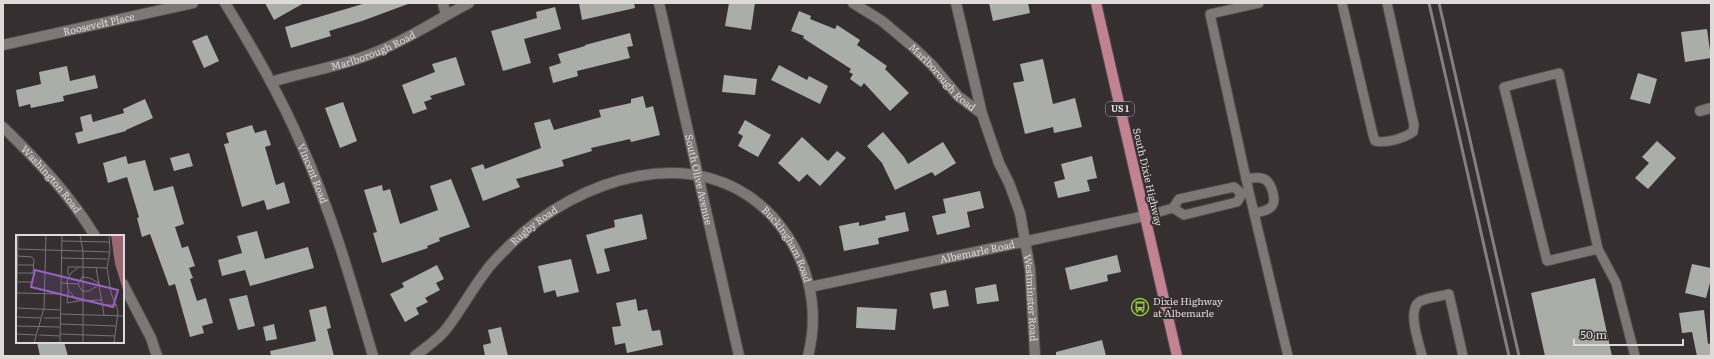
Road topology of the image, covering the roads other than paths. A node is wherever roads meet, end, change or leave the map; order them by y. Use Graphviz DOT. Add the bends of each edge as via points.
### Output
graph roads {
  1 [pos="194,3"];
  2 [pos="225,3"];
  3 [pos="443,3"];
  4 [pos="468,3"];
  5 [pos="659,3"];
  6 [pos="853,3"];
  7 [pos="956,3"];
  8 [pos="1096,3"];
  9 [pos="1259,3"];
  10 [pos="1342,3"];
  11 [pos="1387,3"];
  12 [pos="446,15"];
  13 [pos="3,44"];
  14 [pos="271,82"];
  15 [pos="1711,108"];
  16 [pos="1700,111"];
  17 [pos="982,114"];
  18 [pos="3,127"];
  19 [pos="698,175"];
  20 [pos="1246,180"];
  21 [pos="1245,193"];
  22 [pos="1173,208"];
  23 [pos="1254,213"];
  24 [pos="1145,216"];
  25 [pos="95,235"];
  26 [pos="1025,240"];
  27 [pos="1598,249"];
  28 [pos="124,286"];
  29 [pos="810,287"];
  30 [pos="157,356"];
  31 [pos="373,356"];
  32 [pos="415,356"];
  33 [pos="739,356"];
  34 [pos="808,356"];
  35 [pos="1035,356"];
  36 [pos="1177,356"];
  37 [pos="1288,356"];
  38 [pos="1422,356"];
  39 [pos="1463,356"];
  40 [pos="1635,356"];
  1 -- 13 [label="street, Roosevelt Place"];
  2 -- 14 [label="street, Vincent Road"];
  3 -- 12 [label="street"];
  4 -- 12 [label="street, Marlborough Road"];
  5 -- 19 [label="street, South Olive Avenue"];
  6 -- 17 [label="street, Marlborough Road" via="913,47 958,96"];
  7 -- 17 [label="street"];
  8 -- 24 [label="main road, South Dixie Highway / US 1"];
  9 -- 20 [label="lane" via="1210,14"];
  10 -- 11 [label="lane" via="1373,135 1375,141 1381,142 1407,136 1413,132 1414,125"];
  12 -- 14 [label="street, Marlborough Road" via="372,54"];
  14 -- 31 [label="street, Vincent Road" via="326,204 347,263"];
  15 -- 16 [label="street"];
  17 -- 26 [label="street, Marlborough Road" via="1020,213"];
  18 -- 25 [label="street, Washington Road" via="39,162"];
  19 -- 29 [label="street, Buckingham Road" via="729,185 766,210 794,245 804,265"];
  19 -- 32 [label="street, Rugby Road" via="673,172 646,174 594,188 565,203 537,221 512,243 486,270 446,329"];
  19 -- 33 [label="street, South Olive Avenue"];
  20 -- 21 [label="lane"];
  20 -- 23 [label="lane" via="1257,177 1265,179 1271,186 1274,200 1272,206 1268,210"];
  21 -- 22 [label="lane" via="1234,187 1179,199"];
  21 -- 22 [label="lane" via="1237,202 1184,215"];
  21 -- 23 [label="lane"];
  22 -- 24 [label="lane"];
  23 -- 37 [label="lane"];
  24 -- 26 [label="street, Albemarle Road"];
  24 -- 36 [label="main road, South Dixie Highway / US 1"];
  26 -- 29 [label="street, Albemarle Road"];
  26 -- 35 [label="street, Westminster Road" via="1033,295"];
  27 -- 27 [label="lane" via="1547,261 1504,87 1559,73"];
  27 -- 40 [label="lane" via="1616,283"];
  28 -- 30 [label="street" via="151,338"];
  29 -- 34 [label="street, Buckingham Road" via="814,320"];
  38 -- 39 [label="lane" via="1413,308 1420,301 1449,294"];
}
